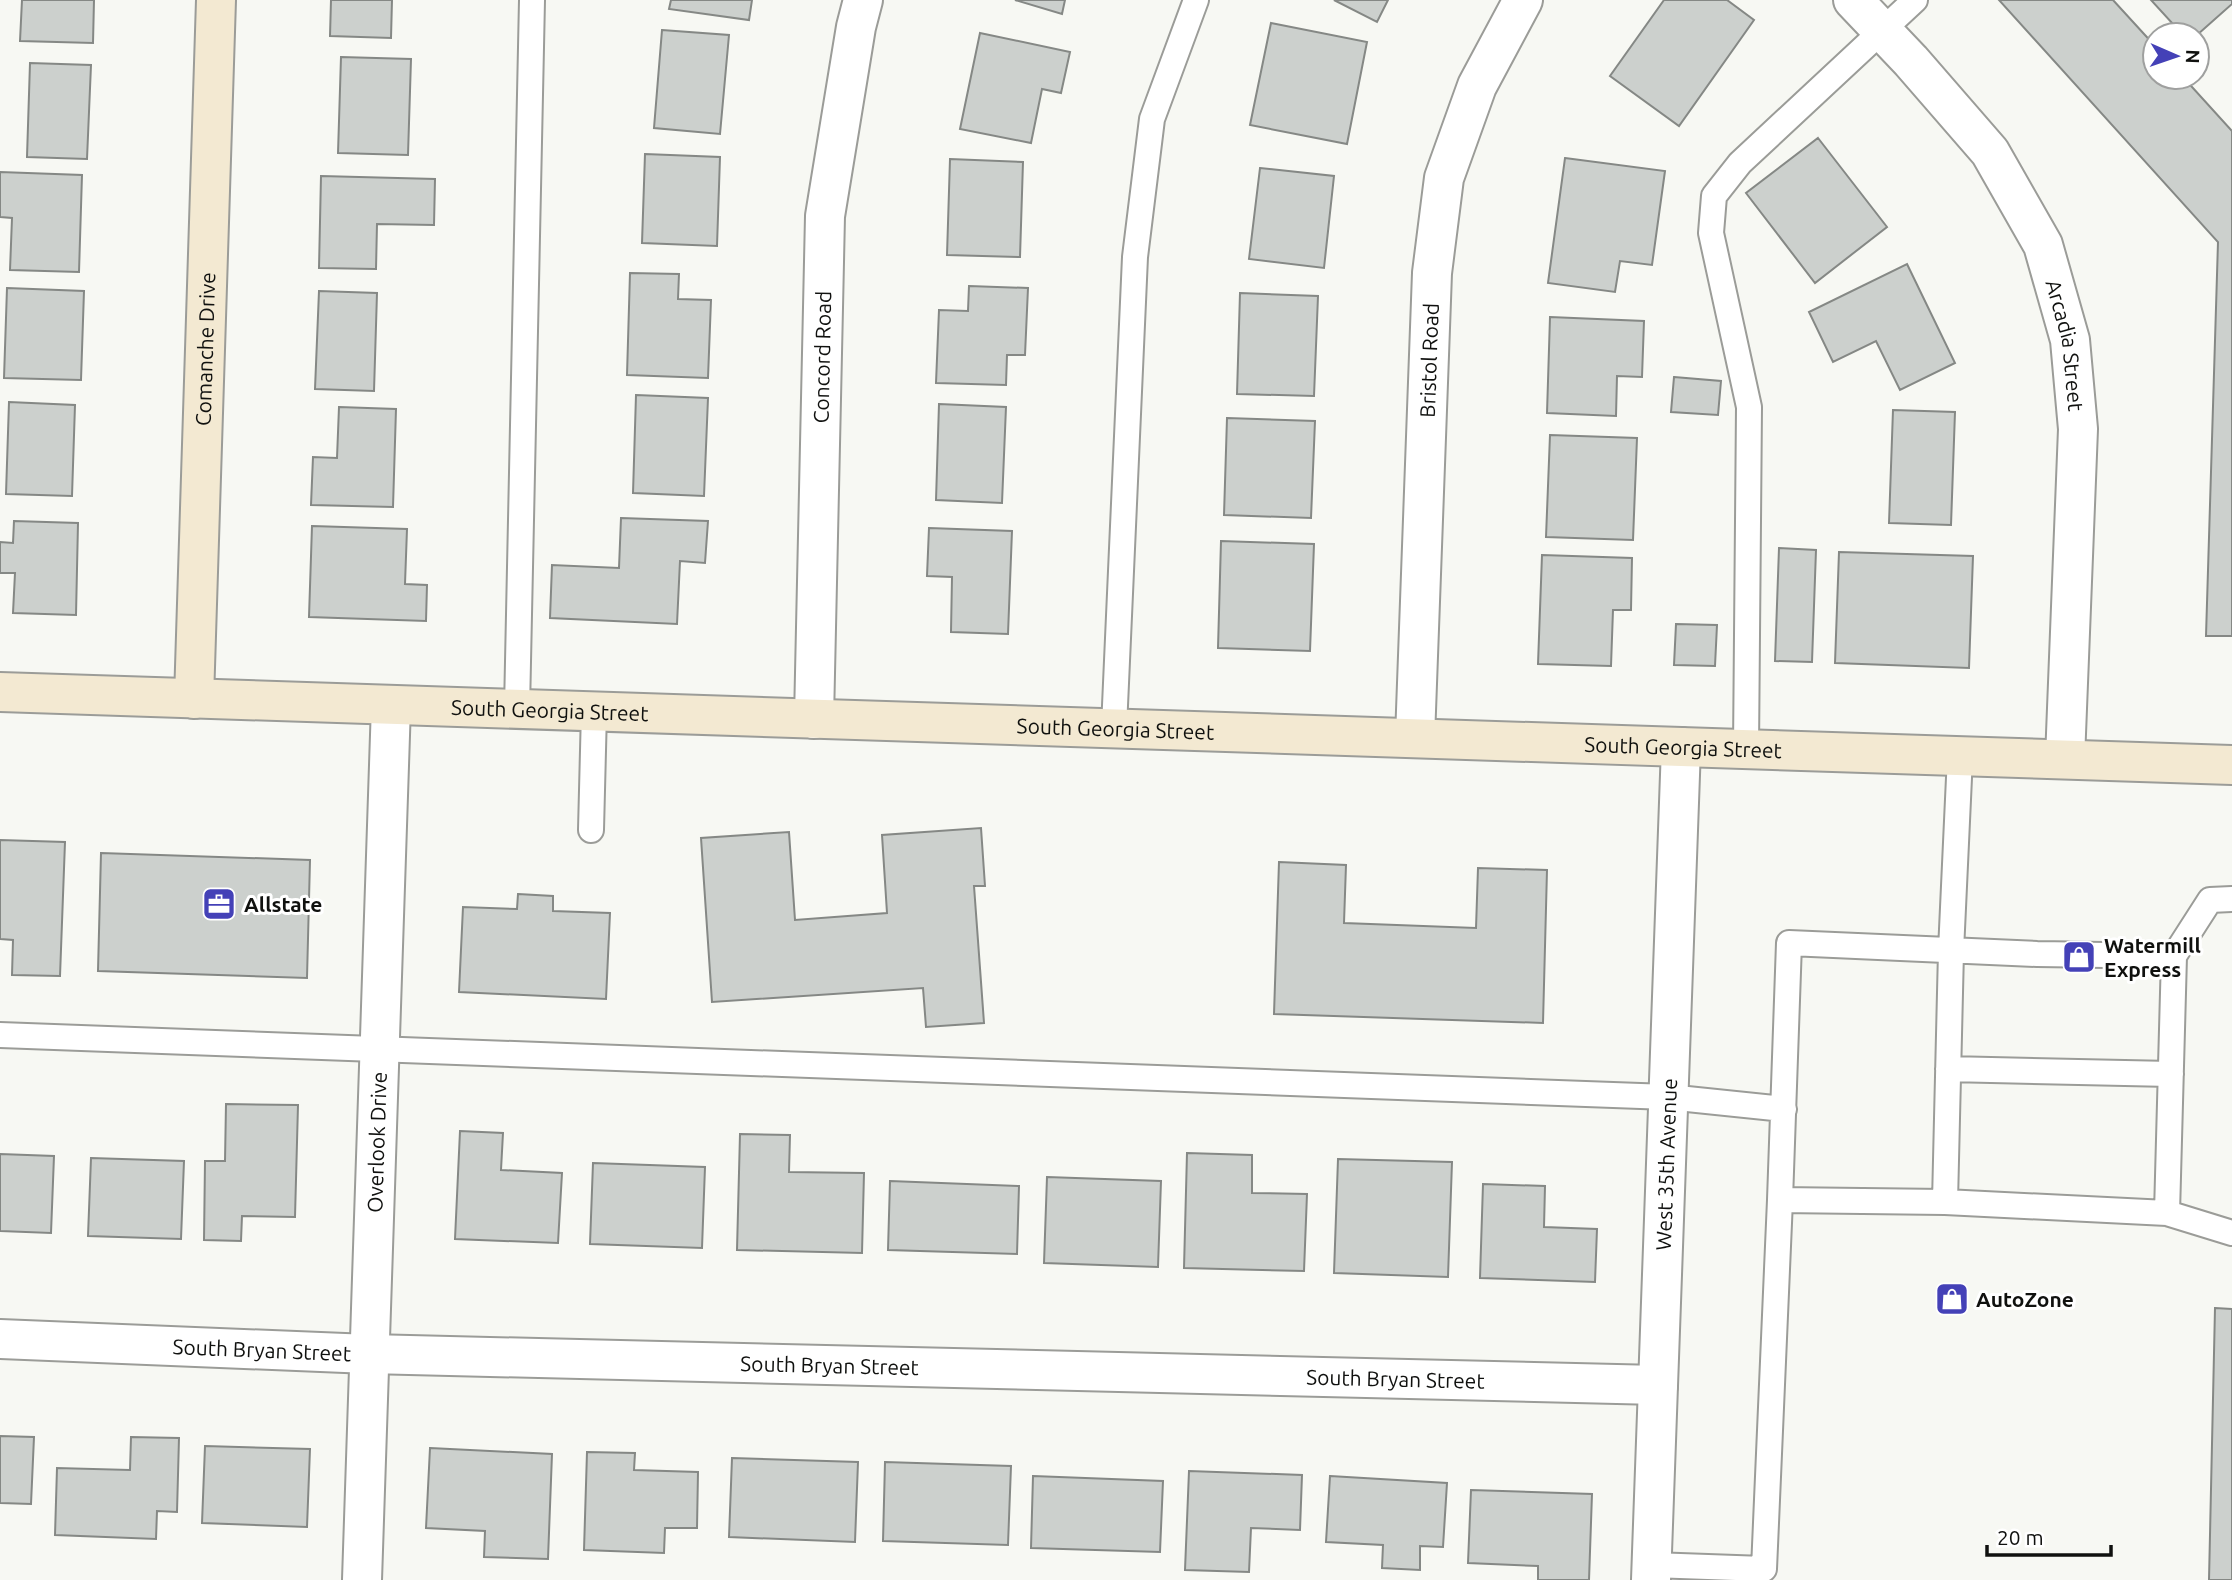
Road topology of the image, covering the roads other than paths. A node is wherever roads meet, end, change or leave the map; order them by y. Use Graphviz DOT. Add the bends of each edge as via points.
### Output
graph roads {
  1 [pos="216,0"];
  2 [pos="532,0"];
  3 [pos="863,0"];
  4 [pos="1196,0"];
  5 [pos="1523,0"];
  6 [pos="1853,0"];
  7 [pos="1915,0"];
  8 [pos="1882,30"];
  9 [pos="0,692"];
  10 [pos="194,699"];
  11 [pos="391,705"];
  12 [pos="517,709"];
  13 [pos="594,711"];
  14 [pos="814,719"];
  15 [pos="1114,728"];
  16 [pos="1415,738"];
  17 [pos="1681,747"];
  18 [pos="1746,749"];
  19 [pos="1960,756"];
  20 [pos="2066,759"];
  21 [pos="2232,765"];
  22 [pos="592,830"];
  23 [pos="2232,899"];
  24 [pos="1951,951"];
  25 [pos="2174,956"];
  26 [pos="0,1035"];
  27 [pos="379,1050"];
  28 [pos="1948,1069"];
  29 [pos="2171,1074"];
  30 [pos="1668,1097"];
  31 [pos="1784,1109"];
  32 [pos="1780,1200"];
  33 [pos="1945,1202"];
  34 [pos="2167,1213"];
  35 [pos="2232,1233"];
  36 [pos="0,1339"];
  37 [pos="369,1354"];
  38 [pos="1658,1385"];
  39 [pos="1652,1573"];
  40 [pos="362,1580"];
  1 -- 10 [label="main road, Comanche Drive"];
  2 -- 12 [label="lane"];
  3 -- 14 [label="street, Concord Road" via="825,216"];
  4 -- 15 [label="lane" via="1152,118 1135,257"];
  5 -- 16 [label="street, Bristol Road" via="1477,86 1444,178 1432,274"];
  6 -- 8 [label="street, Arcadia Street"];
  7 -- 8 [label="lane"];
  8 -- 18 [label="lane" via="1740,163 1714,196 1711,233 1749,407"];
  8 -- 20 [label="street, Arcadia Street" via="1990,152 2043,245 2070,340 2078,429"];
  9 -- 10 [label="main road, South Georgia Street"];
  10 -- 11 [label="main road, South Georgia Street"];
  11 -- 12 [label="main road, South Georgia Street"];
  11 -- 27 [label="street, Overlook Drive"];
  12 -- 13 [label="main road, South Georgia Street"];
  13 -- 14 [label="main road, South Georgia Street"];
  13 -- 22 [label="lane"];
  14 -- 15 [label="main road, South Georgia Street"];
  15 -- 16 [label="main road, South Georgia Street"];
  16 -- 17 [label="main road, South Georgia Street"];
  17 -- 18 [label="main road, South Georgia Street"];
  17 -- 30 [label="street, West 35th Avenue"];
  18 -- 19 [label="main road, South Georgia Street"];
  19 -- 20 [label="main road, South Georgia Street"];
  19 -- 24 [label="lane"];
  20 -- 21 [label="main road, South Georgia Street"];
  23 -- 25 [label="lane" via="2210,900"];
  24 -- 25 [label="lane"];
  24 -- 28 [label="lane"];
  24 -- 31 [label="lane" via="1789,943"];
  25 -- 29 [label="lane"];
  26 -- 27 [label="lane"];
  27 -- 30 [label="lane"];
  27 -- 37 [label="street, Overlook Drive"];
  28 -- 29 [label="lane"];
  28 -- 33 [label="lane"];
  29 -- 34 [label="lane"];
  30 -- 31 [label="lane"];
  30 -- 38 [label="street, West 35th Avenue"];
  31 -- 32 [label="lane"];
  32 -- 33 [label="lane"];
  32 -- 39 [label="lane" via="1764,1569"];
  33 -- 34 [label="lane"];
  34 -- 35 [label="lane"];
  36 -- 37 [label="street, South Bryan Street"];
  37 -- 38 [label="street, South Bryan Street"];
  37 -- 40 [label="street, Overlook Drive"];
  38 -- 39 [label="street, West 35th Avenue"];
}
